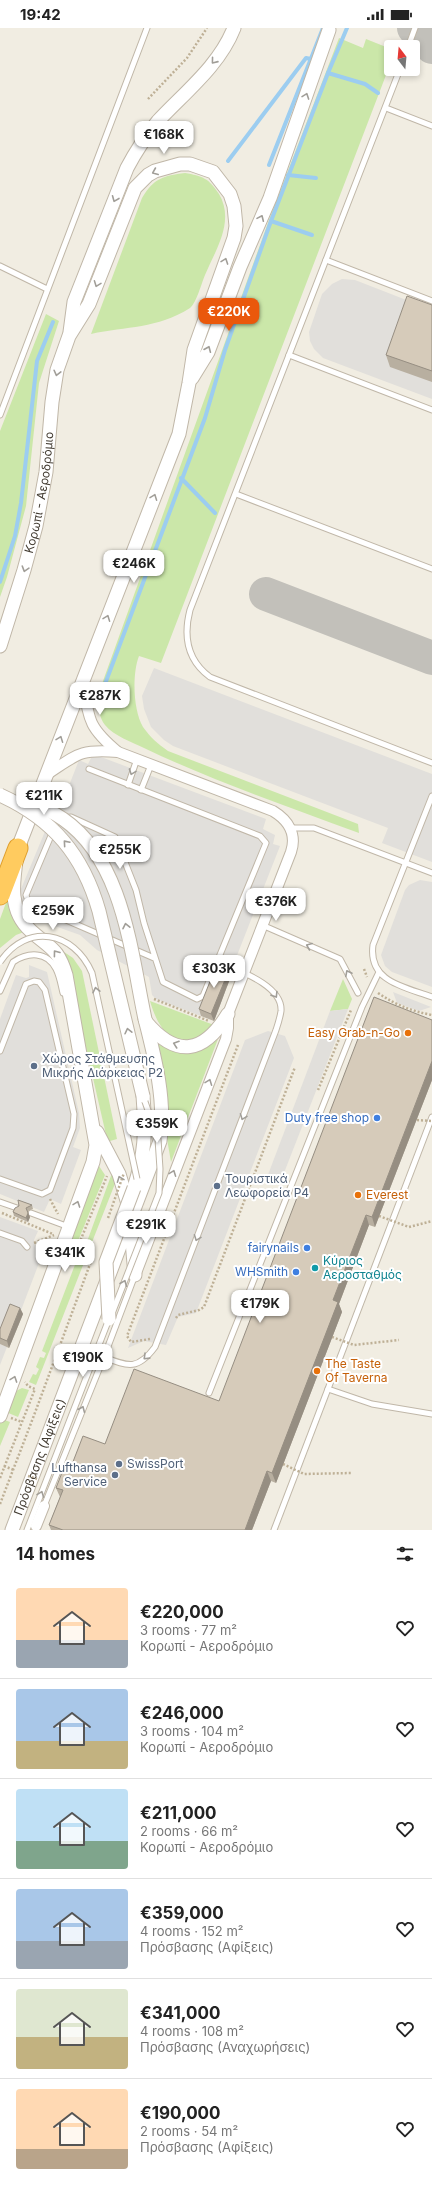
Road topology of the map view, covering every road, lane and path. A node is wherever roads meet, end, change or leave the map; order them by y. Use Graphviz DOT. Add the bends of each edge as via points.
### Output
graph roads {
  1 [pos="147,28"];
  2 [pos="208,28"];
  3 [pos="234,28"];
  4 [pos="415,28"];
  5 [pos="329,30"];
  6 [pos="411,40"];
  7 [pos="397,76"];
  8 [pos="148,99"];
  9 [pos="386,108"];
  10 [pos="432,126"];
  11 [pos="326,260"];
  12 [pos="0,266"];
  13 [pos="47,289"];
  14 [pos="432,301"];
  15 [pos="69,336"];
  16 [pos="289,355"];
  17 [pos="189,383"];
  18 [pos="432,410"];
  19 [pos="0,415"];
  20 [pos="236,494"];
  21 [pos="432,568"];
  22 [pos="0,646"];
  23 [pos="83,681"];
  24 [pos="118,752"];
  25 [pos="137,759"];
  26 [pos="432,763"];
  27 [pos="151,765"];
  28 [pos="89,769"];
  29 [pos="46,775"];
  30 [pos="128,785"];
  31 [pos="141,790"];
  32 [pos="0,794"];
  33 [pos="432,796"];
  34 [pos="290,828"];
  35 [pos="18,848"];
  36 [pos="406,862"];
  37 [pos="432,873"];
  38 [pos="0,895"];
  39 [pos="262,925"];
  40 [pos="154,958"];
  41 [pos="218,961"];
  42 [pos="0,962"];
  43 [pos="364,969"];
  44 [pos="379,972"];
  45 [pos="244,973"];
  46 [pos="368,980"];
  47 [pos="0,991"];
  48 [pos="358,993"];
  49 [pos="378,993"];
  50 [pos="432,997"];
  51 [pos="228,1014"];
  52 [pos="432,1015"];
  53 [pos="73,1017"];
  54 [pos="145,1020"];
  55 [pos="238,1045"];
  56 [pos="0,1051"];
  57 [pos="295,1067"];
  58 [pos="143,1096"];
  59 [pos="432,1117"];
  60 [pos="417,1120"];
  61 [pos="432,1121"];
  62 [pos="94,1125"];
  63 [pos="107,1170"];
  64 [pos="124,1173"];
  65 [pos="0,1179"];
  66 [pos="135,1183"];
  67 [pos="0,1202"];
  68 [pos="17,1208"];
  69 [pos="0,1212"];
  70 [pos="31,1213"];
  71 [pos="379,1216"];
  72 [pos="132,1217"];
  73 [pos="432,1221"];
  74 [pos="105,1225"];
  75 [pos="69,1227"];
  76 [pos="0,1233"];
  77 [pos="27,1247"];
  78 [pos="75,1252"];
  79 [pos="94,1255"];
  80 [pos="106,1262"];
  81 [pos="135,1275"];
  82 [pos="109,1319"];
  83 [pos="173,1325"];
  84 [pos="332,1338"];
  85 [pos="399,1340"];
  86 [pos="157,1343"];
  87 [pos="104,1357"];
  88 [pos="25,1380"];
  89 [pos="328,1389"];
  90 [pos="209,1393"];
  91 [pos="432,1414"];
  92 [pos="0,1416"];
  93 [pos="283,1464"];
  94 [pos="4,1466"];
  95 [pos="13,1470"];
  96 [pos="352,1474"];
  97 [pos="28,1476"];
  98 [pos="0,1478"];
  99 [pos="36,1479"];
  100 [pos="0,1504"];
  101 [pos="44,1506"];
  102 [pos="32,1529"];
  103 [pos="4,1530"];
  104 [pos="12,1530"];
  105 [pos="274,1530"];
  1 -- 13 [label="lane"];
  2 -- 8 [label="path" via="187,58"];
  3 -- 15 [label="street, one-way" via="218,56 150,131 127,168 74,302"];
  4 -- 6 [label="lane"];
  17 -- 5 [label="street, one-way" via="208,352 240,267 270,198"];
  7 -- 9 [label="lane"];
  9 -- 10 [label="lane"];
  9 -- 11 [label="lane"];
  11 -- 14 [label="lane"];
  11 -- 16 [label="lane"];
  12 -- 13 [label="lane"];
  13 -- 19 [label="lane"];
  17 -- 15 [label="street, one-way" via="194,350 236,226 230,194 213,172 202,166 180,164 164,168 148,175 135,188 89,304"];
  15 -- 22 [label="street, Κορωπί - Αεροδρόμιο, one-way" via="54,384 46,472 36,526"];
  16 -- 18 [label="lane"];
  16 -- 20 [label="lane"];
  23 -- 17 [label="street, one-way" via="179,434"];
  20 -- 21 [label="lane"];
  20 -- 26 [label="lane" via="187,622 188,649 197,665 220,682"];
  23 -- 24 [label="street" via="88,716 98,735"];
  29 -- 23 [label="street, one-way"];
  24 -- 25 [label="street"];
  24 -- 29 [label="street" via="84,752"];
  25 -- 27 [label="street"];
  25 -- 30 [label="lane, one-way"];
  27 -- 31 [label="lane"];
  27 -- 34 [label="street" via="273,811 282,816"];
  28 -- 30 [label="lane"];
  29 -- 35 [label="street"];
  30 -- 31 [label="lane"];
  31 -- 41 [label="lane" via="265,840 265,846"];
  54 -- 32 [label="street, Πρόσβασης (Αφίξεις), one-way, bridge" via="124,919 111,880 95,852 64,820 45,809"];
  58 -- 32 [label="street, one-way, bridge" via="93,888 70,848 49,826 18,803"];
  33 -- 36 [label="lane"];
  34 -- 36 [label="lane" via="314,828"];
  34 -- 39 [label="street, Πρόσβασης (Αφίξεις)" via="292,847"];
  35 -- 38 [label="highway"];
  53 -- 35 [label="street, one-way" via="62,961 46,941 31,931 18,913 15,904 13,884"];
  36 -- 37 [label="lane"];
  36 -- 44 [label="lane" via="373,945 372,959"];
  39 -- 45 [label="street, Πρόσβασης (Αφίξεις)"];
  48 -- 39 [label="lane, one-way" via="340,959"];
  40 -- 40 [label="lane" via="136,890 115,837 71,817 58,819 26,895 29,904"];
  40 -- 41 [label="lane" via="166,986 197,999 203,996"];
  41 -- 45 [label="lane"];
  66 -- 42 [label="lane, one-way, bridge" via="92,973 87,962 69,943 47,937 22,941"];
  43 -- 46 [label="path"];
  44 -- 50 [label="lane" via="388,980"];
  44 -- 90 [label="lane" via="362,1007"];
  45 -- 51 [label="street, Πρόσβασης (Αφίξεις)"];
  45 -- 86 [label="lane, one-way" via="275,994 281,1011 278,1024"];
  47 -- 53 [label="lane" via="13,962 31,954 42,956 56,968"];
  49 -- 52 [label="path" via="397,1006 420,1014"];
  51 -- 54 [label="street, one-way" via="217,1032 200,1044 191,1046 180,1046 162,1038"];
  81 -- 51 [label="street, Πρόσβασης (Αφίξεις), one-way" via="226,1039"];
  53 -- 62 [label="street"];
  54 -- 72 [label="street, Πρόσβασης (Αφίξεις)" via="162,1113 160,1141"];
  55 -- 86 [label="path" via="128,1336 131,1342 146,1338"];
  56 -- 65 [label="lane" via="26,984 39,982 45,990 65,1073 74,1114 73,1128 50,1190 46,1193 42,1194"];
  57 -- 83 [label="path" via="204,1307 178,1315"];
  58 -- 66 [label="street, bridge" via="145,1147"];
  82 -- 58 [label="lane, one-way, bridge" via="159,1193 158,1139"];
  59 -- 89 [label="lane"];
  60 -- 61 [label="path, bridge"];
  72 -- 62 [label="street, one-way" via="118,1174"];
  75 -- 62 [label="street, one-way" via="93,1162 96,1145"];
  63 -- 78 [label="path" via="108,1174"];
  64 -- 74 [label="path, bridge"];
  66 -- 80 [label="street, bridge"];
  67 -- 68 [label="lane"];
  69 -- 77 [label="path" via="54,1235"];
  70 -- 75 [label="lane"];
  71 -- 73 [label="path, bridge" via="409,1227"];
  72 -- 81 [label="street"];
  72 -- 104 [label="street, Πρόσβασης (Αφίξεις)"];
  92 -- 75 [label="street, one-way"];
  76 -- 77 [label="lane" via="22,1241"];
  79 -- 95 [label="path, bridge"];
  80 -- 82 [label="street, bridge"];
  80 -- 103 [label="street"];
  81 -- 87 [label="lane, Πρόσβασης (Αφίξεις)"];
  102 -- 82 [label="lane, one-way"];
  84 -- 85 [label="path, bridge" via="354,1345"];
  86 -- 87 [label="lane, one-way" via="148,1356 134,1365 118,1364"];
  101 -- 87 [label="lane, Πρόσβασης (Αφίξεις), one-way"];
  88 -- 94 [label="path" via="28,1386 34,1389"];
  89 -- 91 [label="lane" via="372,1404"];
  89 -- 105 [label="lane"];
  93 -- 96 [label="path, bridge" via="304,1474"];
  94 -- 95 [label="path"];
  94 -- 98 [label="path"];
  95 -- 100 [label="path"];
  97 -- 99 [label="path, bridge"];
  101 -- 102 [label="street, Πρόσβασης (Αφίξεις)"];
}
